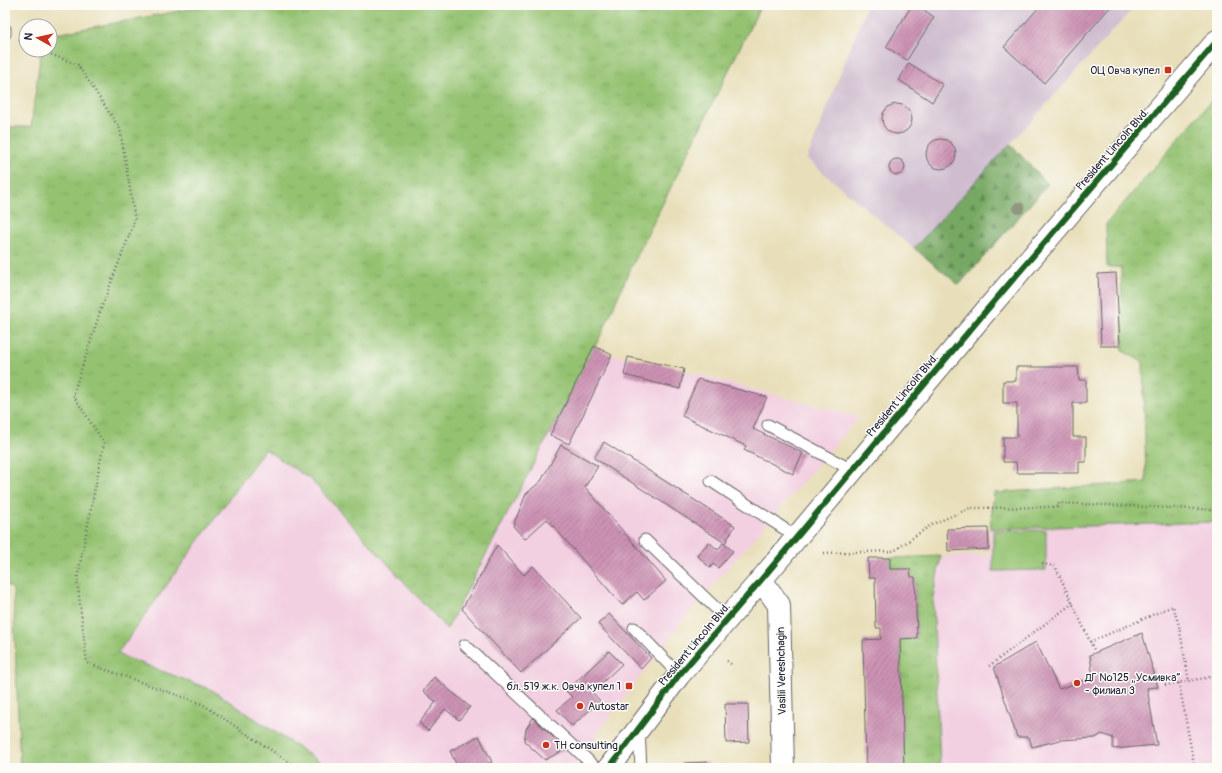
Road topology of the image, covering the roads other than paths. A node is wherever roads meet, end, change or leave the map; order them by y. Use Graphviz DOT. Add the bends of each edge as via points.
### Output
graph roads {
  1 [pos="5,29"];
  2 [pos="5,34"];
  3 [pos="1217,41"];
  4 [pos="768,425"];
  5 [pos="852,470"];
  6 [pos="711,481"];
  7 [pos="797,537"];
  8 [pos="645,540"];
  9 [pos="761,580"];
  10 [pos="727,619"];
  11 [pos="634,628"];
  12 [pos="465,645"];
  13 [pos="679,675"];
  14 [pos="639,727"];
  15 [pos="596,768"];
  16 [pos="609,768"];
  17 [pos="641,768"];
  18 [pos="783,768"];
  1 -- 2 [label="lane"];
  3 -- 5 [label="street, President Lincoln Blvd."];
  4 -- 5 [label="lane"];
  5 -- 7 [label="street, President Lincoln Blvd."];
  6 -- 7 [label="lane"];
  7 -- 9 [label="street, President Lincoln Blvd."];
  8 -- 10 [label="lane"];
  9 -- 10 [label="street, President Lincoln Blvd."];
  9 -- 18 [label="street, Vasilii Vereshchagin" via="779,605"];
  10 -- 13 [label="street, President Lincoln Blvd."];
  11 -- 13 [label="lane"];
  12 -- 15 [label="lane"];
  13 -- 14 [label="street, President Lincoln Blvd."];
  14 -- 16 [label="street, President Lincoln Blvd."];
  14 -- 17 [label="lane"];
}
